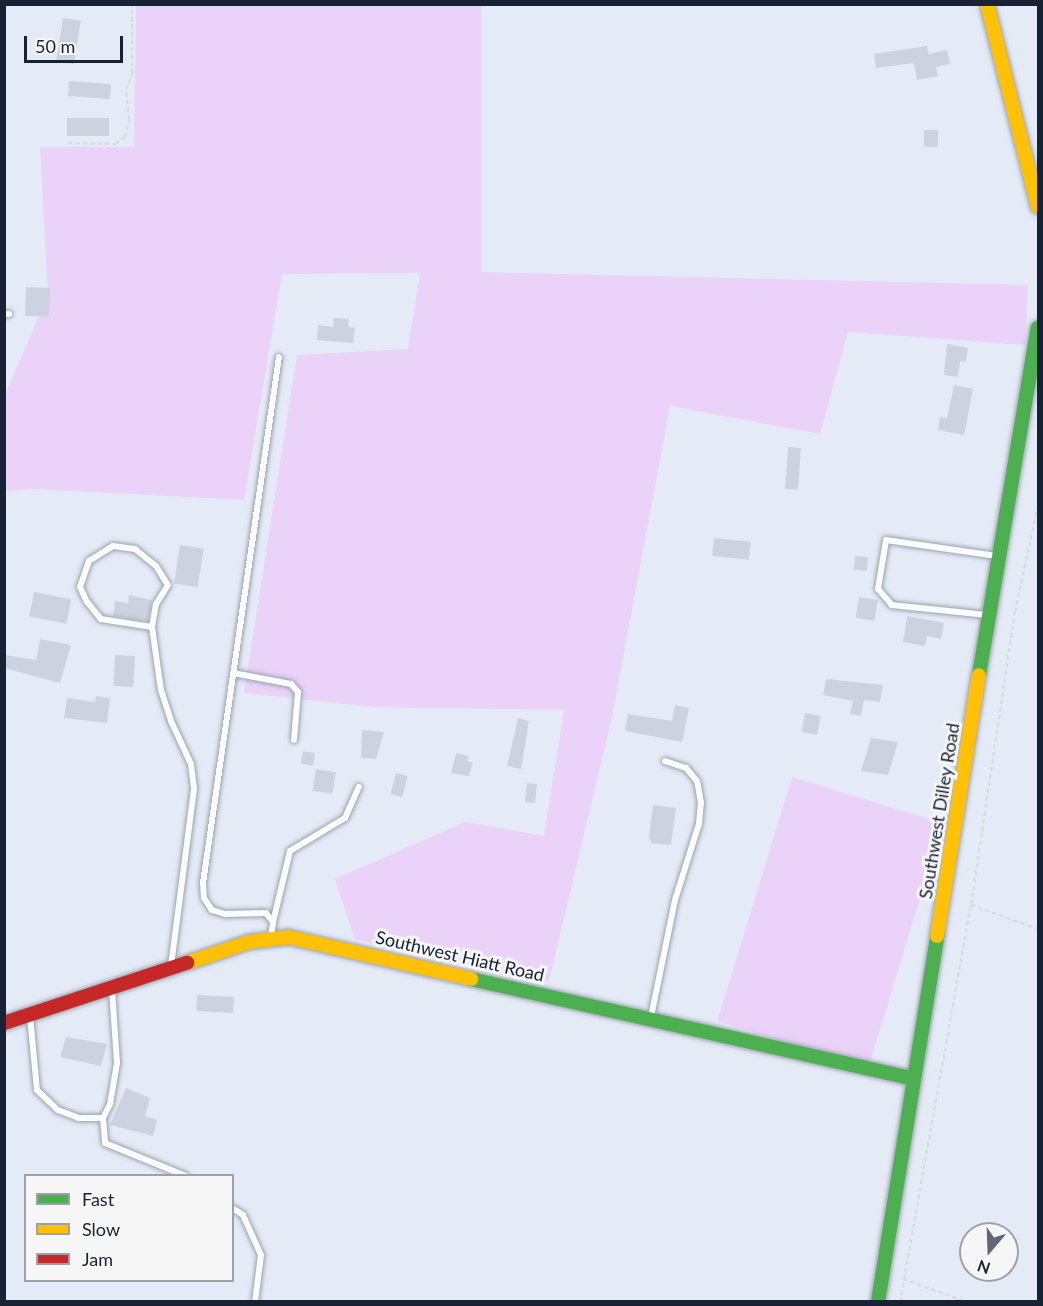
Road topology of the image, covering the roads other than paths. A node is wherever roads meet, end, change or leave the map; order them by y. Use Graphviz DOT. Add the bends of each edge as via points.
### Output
graph roads {
  1 [pos="987,4"];
  2 [pos="1038,207"];
  3 [pos="1038,328"];
  4 [pos="279,357"];
  5 [pos="998,556"];
  6 [pos="989,615"];
  7 [pos="152,627"];
  8 [pos="233,673"];
  9 [pos="294,740"];
  10 [pos="665,761"];
  11 [pos="359,787"];
  12 [pos="273,922"];
  13 [pos="271,938"];
  14 [pos="170,968"];
  15 [pos="112,989"];
  16 [pos="30,1016"];
  17 [pos="651,1019"];
  18 [pos="4,1023"];
  19 [pos="913,1079"];
  20 [pos="103,1118"];
  21 [pos="181,1174"];
  22 [pos="234,1209"];
  23 [pos="255,1302"];
  24 [pos="878,1302"];
  1 -- 2 [label="street"];
  3 -- 5 [label="street, Southwest Dilley Road"];
  4 -- 8 [label="lane"];
  5 -- 6 [label="street, Southwest Dilley Road"];
  5 -- 6 [label="lane" via="886,540 878,589 892,605"];
  6 -- 19 [label="street, Southwest Dilley Road"];
  7 -- 7 [label="lane" via="156,604 168,585 156,566 135,549 113,546 88,561 80,587 101,619"];
  7 -- 14 [label="lane" via="161,690 191,764 194,789"];
  8 -- 9 [label="lane" via="291,684 298,693"];
  8 -- 12 [label="lane" via="209,835 204,898 219,912 266,913"];
  10 -- 17 [label="lane" via="686,768 697,781 701,802 699,824 675,900"];
  11 -- 12 [label="lane" via="345,818 290,851"];
  12 -- 13 [label="lane"];
  13 -- 14 [label="street, Southwest Hiatt Road"];
  13 -- 17 [label="street, Southwest Hiatt Road" via="318,942"];
  14 -- 15 [label="street, Southwest Hiatt Road"];
  15 -- 16 [label="street, Southwest Hiatt Road"];
  15 -- 20 [label="lane" via="117,1063 110,1104"];
  16 -- 18 [label="street, Southwest Hiatt Road"];
  16 -- 20 [label="lane" via="36,1090 58,1110 79,1118"];
  17 -- 19 [label="street, Southwest Hiatt Road"];
  19 -- 24 [label="street, Southwest Dilley Road"];
  20 -- 21 [label="lane" via="105,1143"];
  22 -- 23 [label="lane" via="243,1215 261,1255"];
}
